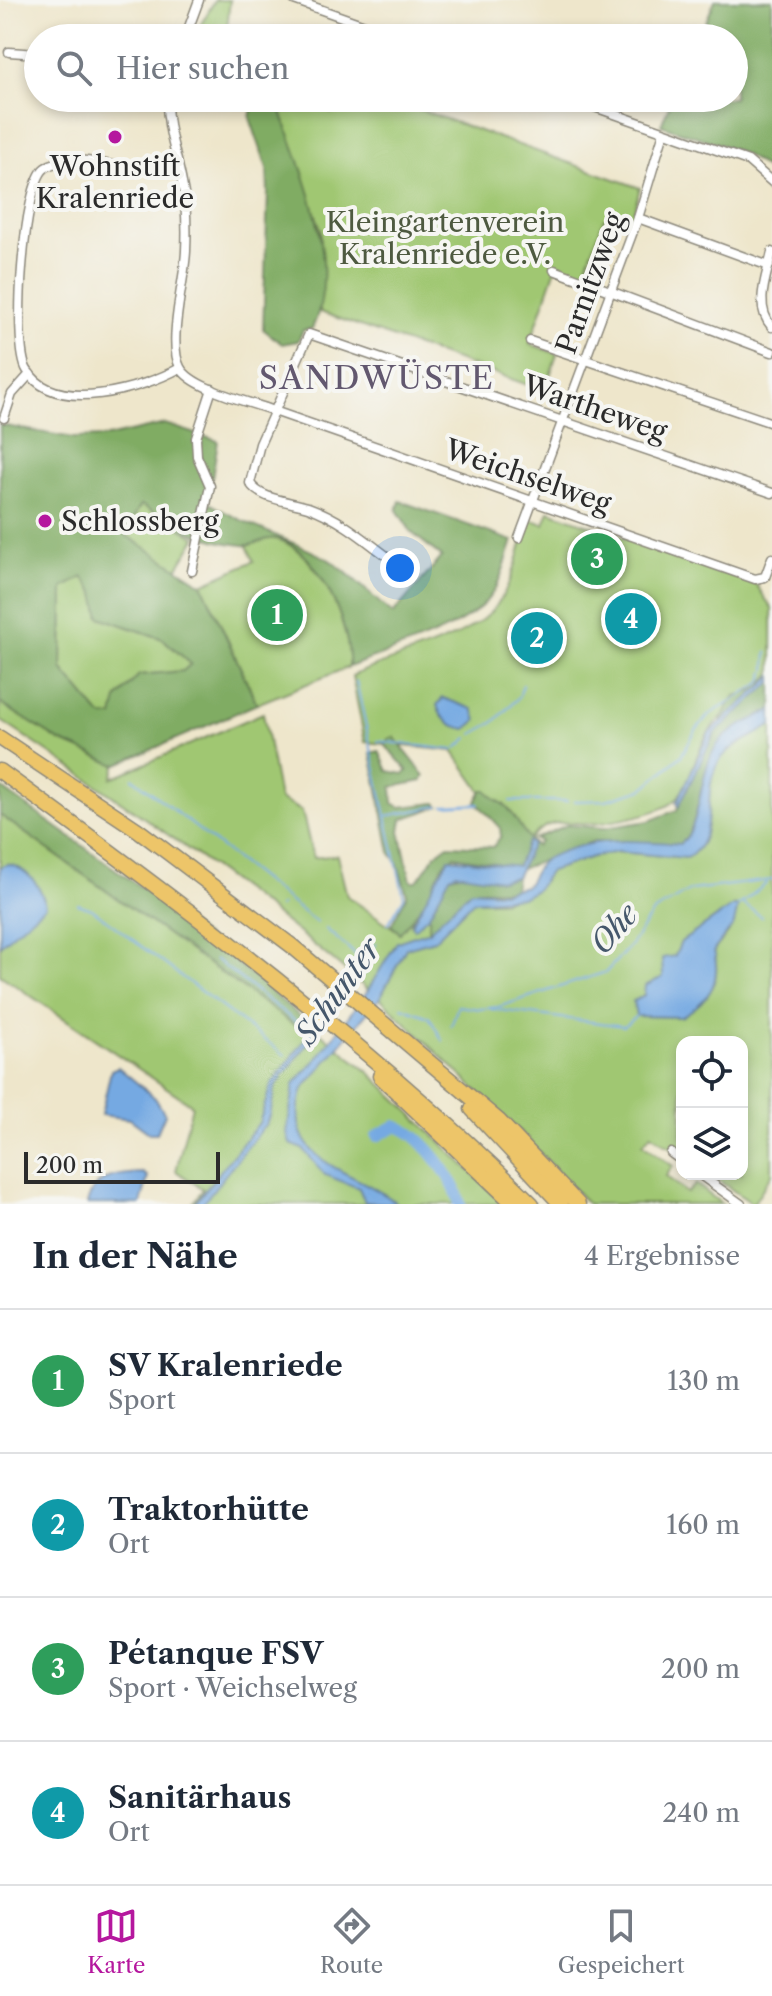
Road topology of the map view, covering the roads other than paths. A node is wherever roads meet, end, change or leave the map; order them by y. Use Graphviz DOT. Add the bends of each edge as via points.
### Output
graph roads {
  1 [pos="202,0"];
  2 [pos="294,0"];
  3 [pos="191,24"];
  4 [pos="362,24"];
  5 [pos="9,52"];
  6 [pos="24,53"];
  7 [pos="169,112"];
  8 [pos="608,112"];
  9 [pos="664,132"];
  10 [pos="177,162"];
  11 [pos="772,182"];
  12 [pos="638,218"];
  13 [pos="772,252"];
  14 [pos="769,266"];
  15 [pos="554,270"];
  16 [pos="611,291"];
  17 [pos="772,327"];
  18 [pos="530,341"];
  19 [pos="772,352"];
  20 [pos="587,359"];
  21 [pos="180,368"];
  22 [pos="30,374"];
  23 [pos="212,389"];
  24 [pos="274,411"];
  25 [pos="4,418"];
  26 [pos="563,420"];
  27 [pos="772,423"];
  28 [pos="772,493"];
  29 [pos="532,501"];
  30 [pos="519,538"];
  31 [pos="772,558"];
  32 [pos="390,566"];
  33 [pos="192,571"];
  34 [pos="0,738"];
  35 [pos="0,771"];
  36 [pos="397,1037"];
  37 [pos="376,1065"];
  38 [pos="671,1153"];
  39 [pos="676,1157"];
  40 [pos="707,1180"];
  41 [pos="514,1204"];
  42 [pos="532,1204"];
  43 [pos="561,1204"];
  44 [pos="578,1204"];
  45 [pos="741,1204"];
  1 -- 3 [label="street"];
  2 -- 4 [label="street"];
  5 -- 6 [label="street"];
  7 -- 10 [label="street"];
  8 -- 9 [label="street"];
  9 -- 11 [label="street" via="748,161"];
  9 -- 12 [label="street, Parnitzweg"];
  10 -- 21 [label="street" via="187,239 175,345"];
  10 -- 22 [label="street" via="138,168 68,161 38,175 29,201 18,342"];
  12 -- 14 [label="street"];
  12 -- 16 [label="street, Parnitzweg"];
  13 -- 14 [label="street"];
  14 -- 17 [label="street" via="762,306"];
  15 -- 16 [label="street"];
  16 -- 19 [label="street"];
  16 -- 20 [label="street, Parnitzweg"];
  18 -- 20 [label="street"];
  20 -- 26 [label="street, Parnitzweg"];
  20 -- 27 [label="street"];
  21 -- 22 [label="street" via="140,386 100,393 56,389"];
  21 -- 23 [label="street, Weichselweg"];
  22 -- 25 [label="street" via="12,394"];
  23 -- 24 [label="street, Weichselweg"];
  23 -- 33 [label="street" via="195,447 210,486"];
  24 -- 26 [label="street, Wartheweg" via="306,338 313,333"];
  24 -- 29 [label="street, Weichselweg"];
  24 -- 32 [label="street" via="251,470 251,487 343,524 389,558"];
  26 -- 28 [label="street, Wartheweg"];
  26 -- 29 [label="street, Parnitzweg"];
  29 -- 30 [label="street, Parnitzweg"];
  29 -- 31 [label="street, Weichselweg" via="755,579 767,574"];
  34 -- 36 [label="highway" via="183,862"];
  35 -- 37 [label="highway" via="223,935"];
  36 -- 43 [label="highway"];
  36 -- 44 [label="highway" via="499,1121"];
  37 -- 41 [label="highway"];
  37 -- 42 [label="highway"];
  38 -- 39 [label="street"];
  40 -- 45 [label="street"];
}
